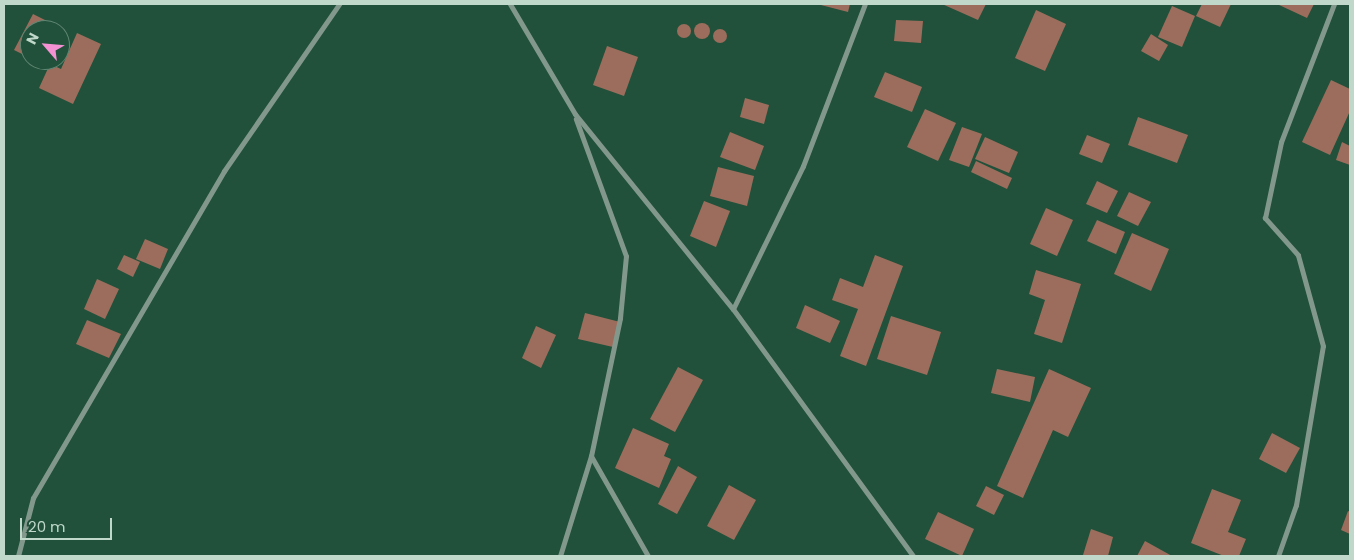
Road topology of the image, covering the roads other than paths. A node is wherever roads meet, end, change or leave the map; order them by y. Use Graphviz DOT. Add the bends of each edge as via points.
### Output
graph roads {
  1 [pos="339,4"];
  2 [pos="510,4"];
  3 [pos="865,4"];
  4 [pos="1334,4"];
  5 [pos="574,114"];
  6 [pos="733,309"];
  7 [pos="591,456"];
  8 [pos="18,556"];
  9 [pos="560,556"];
  10 [pos="648,556"];
  11 [pos="913,556"];
  12 [pos="1278,556"];
  1 -- 8 [label="street" via="224,171 38,489"];
  2 -- 5 [label="street"];
  3 -- 6 [label="street" via="803,166"];
  4 -- 12 [label="street" via="1281,142 1265,218 1298,256 1323,346 1296,505"];
  5 -- 6 [label="street"];
  5 -- 7 [label="street" via="626,256 620,318"];
  6 -- 11 [label="street"];
  7 -- 9 [label="street"];
  7 -- 10 [label="street"];
}
